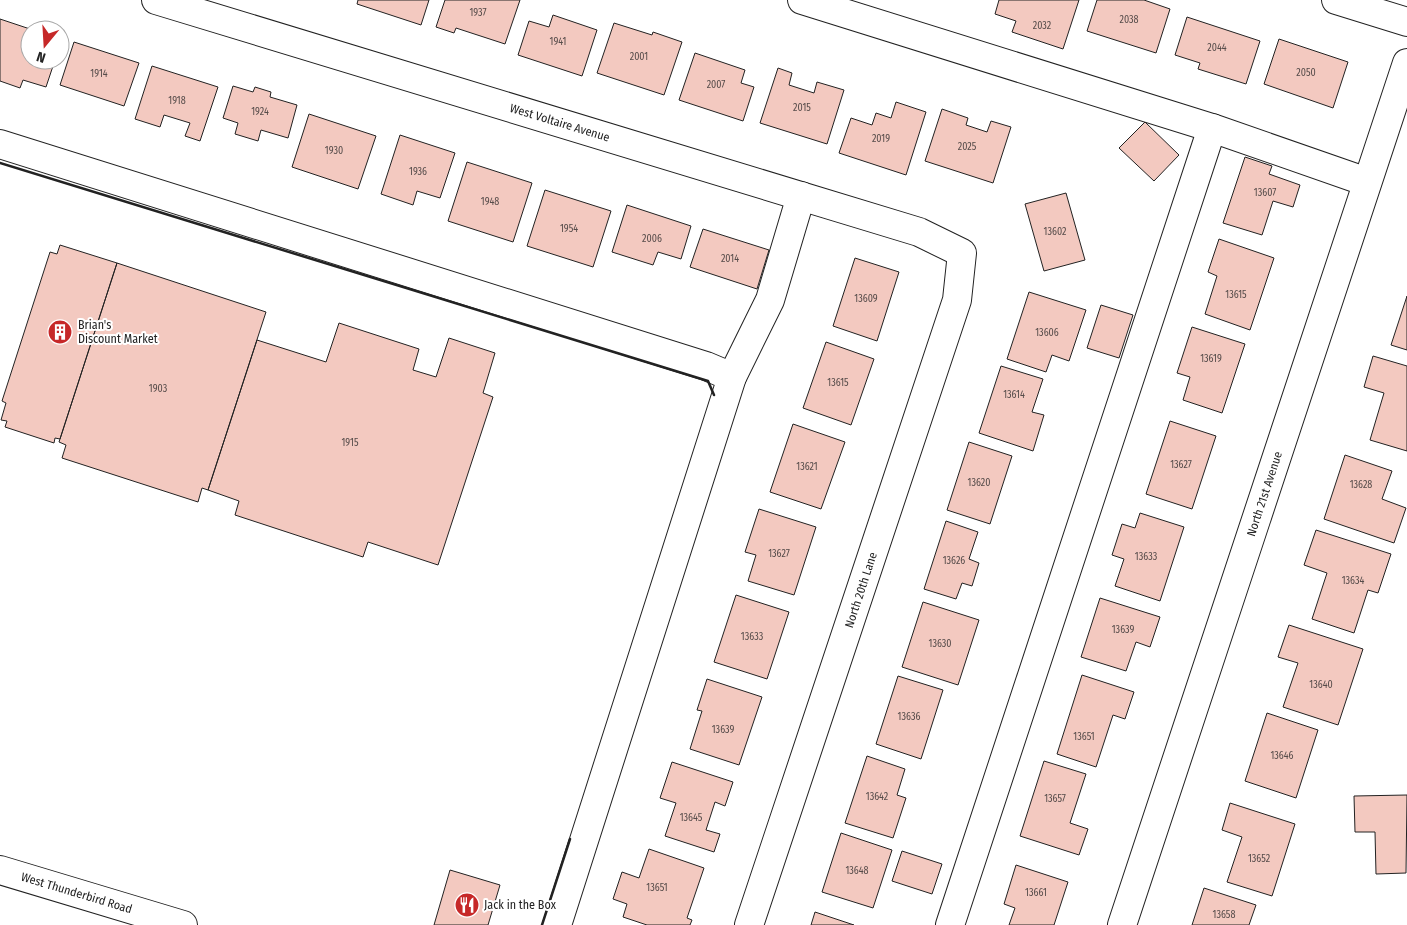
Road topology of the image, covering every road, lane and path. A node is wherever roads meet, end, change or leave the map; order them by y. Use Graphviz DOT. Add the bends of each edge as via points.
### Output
graph roads {
  1 [pos="156,0"];
  2 [pos="802,0"];
  3 [pos="1336,0"];
  4 [pos="1407,22"];
  5 [pos="1407,63"];
  6 [pos="1212,128"];
  7 [pos="0,144"];
  8 [pos="1367,182"];
  9 [pos="801,196"];
  10 [pos="962,253"];
  11 [pos="732,377"];
  12 [pos="0,870"];
  13 [pos="183,925"];
  14 [pos="557,925"];
  15 [pos="750,925"];
  16 [pos="950,925"];
  17 [pos="1122,925"];
  1 -- 9 [label="street, West Voltaire Avenue"];
  2 -- 6 [label="street"];
  3 -- 4 [label="street"];
  5 -- 8 [label="street, North 21st Avenue"];
  6 -- 8 [label="street"];
  6 -- 16 [label="street"];
  7 -- 11 [label="street" via="706,366"];
  8 -- 17 [label="street, North 21st Avenue"];
  9 -- 10 [label="street, West Voltaire Avenue" via="919,232"];
  9 -- 11 [label="street" via="770,300"];
  10 -- 15 [label="street, North 20th Lane" via="957,300"];
  11 -- 14 [label="street"];
  12 -- 13 [label="street, West Thunderbird Road"];
}
